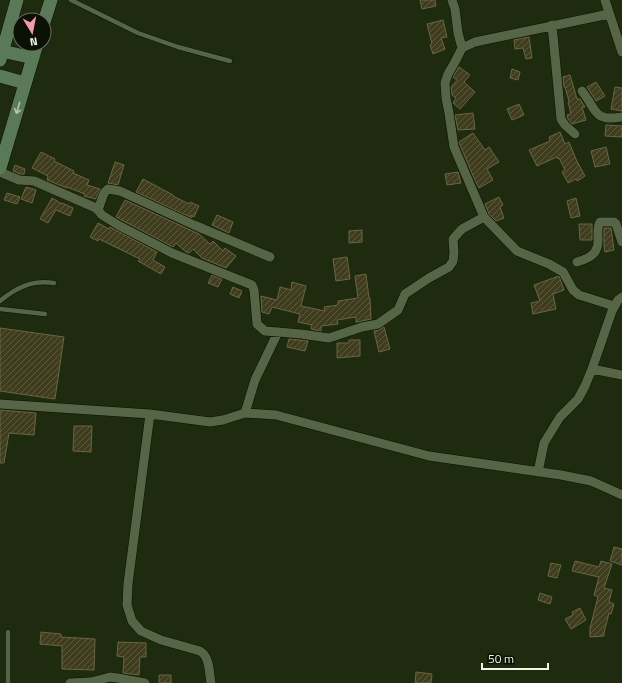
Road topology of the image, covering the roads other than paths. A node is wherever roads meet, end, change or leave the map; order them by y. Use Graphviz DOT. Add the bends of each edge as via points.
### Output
graph roads {
  1 [pos="17,0"];
  2 [pos="51,0"];
  3 [pos="71,0"];
  4 [pos="452,0"];
  5 [pos="605,0"];
  6 [pos="47,12"];
  7 [pos="609,14"];
  8 [pos="552,26"];
  9 [pos="462,48"];
  10 [pos="35,52"];
  11 [pos="622,52"];
  12 [pos="1,55"];
  13 [pos="33,58"];
  14 [pos="230,61"];
  15 [pos="0,76"];
  16 [pos="25,83"];
  17 [pos="582,91"];
  18 [pos="622,117"];
  19 [pos="575,134"];
  20 [pos="0,168"];
  21 [pos="0,172"];
  22 [pos="98,210"];
  23 [pos="484,217"];
  24 [pos="622,242"];
  25 [pos="270,257"];
  26 [pos="577,262"];
  27 [pos="54,283"];
  28 [pos="622,297"];
  29 [pos="0,301"];
  30 [pos="614,306"];
  31 [pos="0,309"];
  32 [pos="45,314"];
  33 [pos="278,332"];
  34 [pos="592,370"];
  35 [pos="622,374"];
  36 [pos="0,404"];
  37 [pos="245,413"];
  38 [pos="150,414"];
  39 [pos="538,472"];
  40 [pos="622,495"];
  41 [pos="8,632"];
  42 [pos="8,683"];
  43 [pos="70,683"];
  44 [pos="145,683"];
  45 [pos="211,683"];
  1 -- 12 [label="main road"];
  2 -- 6 [label="main road"];
  3 -- 14 [label="lane" via="138,33"];
  4 -- 9 [label="street"];
  5 -- 7 [label="street"];
  7 -- 8 [label="street"];
  7 -- 11 [label="street"];
  8 -- 9 [label="street" via="475,42"];
  8 -- 19 [label="street" via="561,119"];
  9 -- 23 [label="street" via="448,74 446,98 454,148"];
  10 -- 13 [label="main road"];
  12 -- 13 [label="main road"];
  13 -- 16 [label="main road"];
  15 -- 16 [label="main road"];
  16 -- 20 [label="main road, one-way"];
  17 -- 18 [label="street" via="600,117"];
  21 -- 22 [label="street" via="19,180 34,181"];
  22 -- 25 [label="street" via="108,189 120,191"];
  22 -- 33 [label="street" via="118,225 172,253 252,285 257,324 265,331"];
  23 -- 30 [label="street" via="517,252 563,272 573,290 579,295"];
  23 -- 33 [label="street" via="462,229 453,239 453,261 449,267 405,294 398,310 378,324 329,338"];
  24 -- 26 [label="street" via="614,222 600,222 594,254"];
  27 -- 29 [label="lane" via="29,284"];
  28 -- 30 [label="street"];
  30 -- 34 [label="street"];
  31 -- 32 [label="lane"];
  33 -- 37 [label="street" via="255,380"];
  34 -- 35 [label="street"];
  34 -- 39 [label="street" via="578,400 560,417 544,443"];
  36 -- 38 [label="street"];
  37 -- 38 [label="street" via="210,422"];
  37 -- 39 [label="street" via="276,415 429,456"];
  38 -- 45 [label="street" via="127,605 132,621 142,631 205,654"];
  39 -- 40 [label="street" via="591,481"];
  41 -- 42 [label="lane"];
  43 -- 44 [label="street" via="92,682 110,677"];
}
